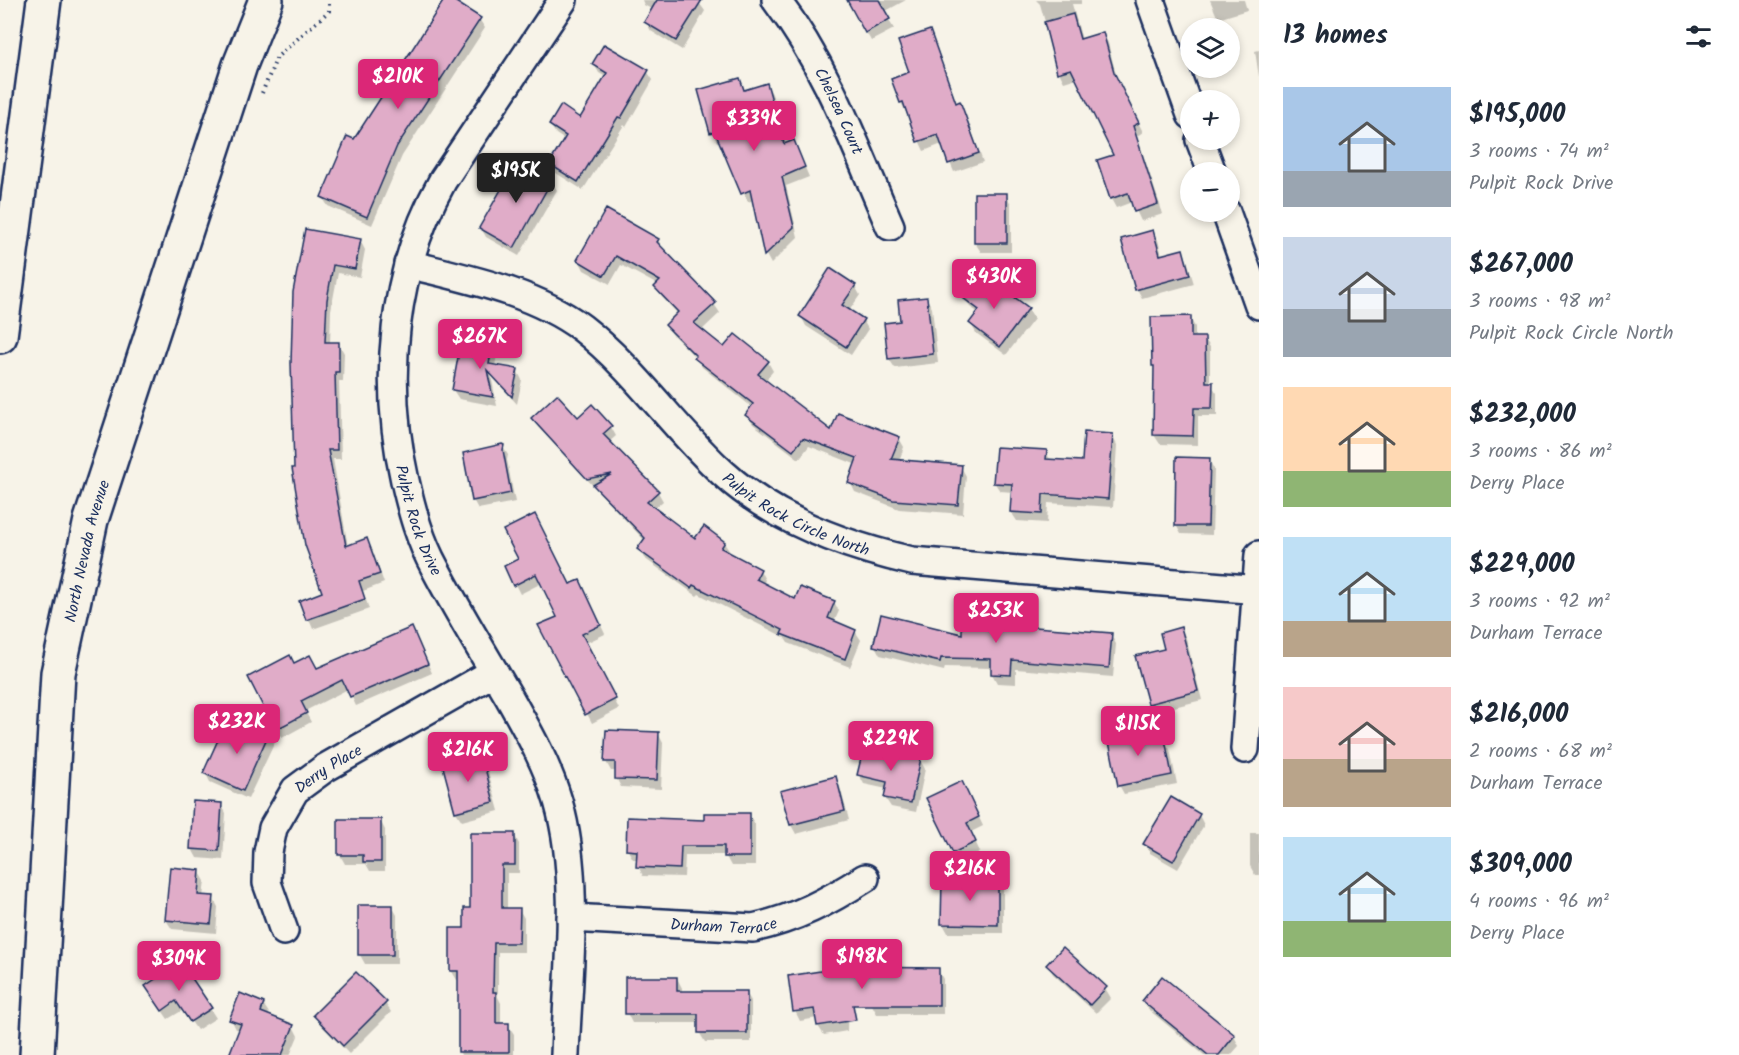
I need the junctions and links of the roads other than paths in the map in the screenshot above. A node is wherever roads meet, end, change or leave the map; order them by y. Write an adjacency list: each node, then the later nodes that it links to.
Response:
1 (44, 0): 11 (main road)
2 (266, 0): 19 (main road, North Nevada Avenue)
3 (563, 0): 9 (street, Pulpit Rock Drive)
4 (776, 0): 8 (street, Chelsea Court)
5 (1150, 0): 6 (street)
6 (1182, 90)
7 (1230, 222): 10 (street)
8 (890, 226)
9 (408, 264): 13 (street, Pulpit Rock Circle North); 14 (street, Pulpit Rock Drive)
10 (1259, 305)
11 (0, 336)
12 (1259, 555): 13 (street)
13 (1258, 589): 15 (street)
14 (494, 672): 17 (street, Pulpit Rock Drive); 18 (street, Derry Place)
15 (1245, 749)
16 (865, 878): 17 (street, Durham Terrace)
17 (571, 918): 20 (street, Pulpit Rock Drive)
18 (284, 931)
19 (37, 1055)
20 (565, 1055)

